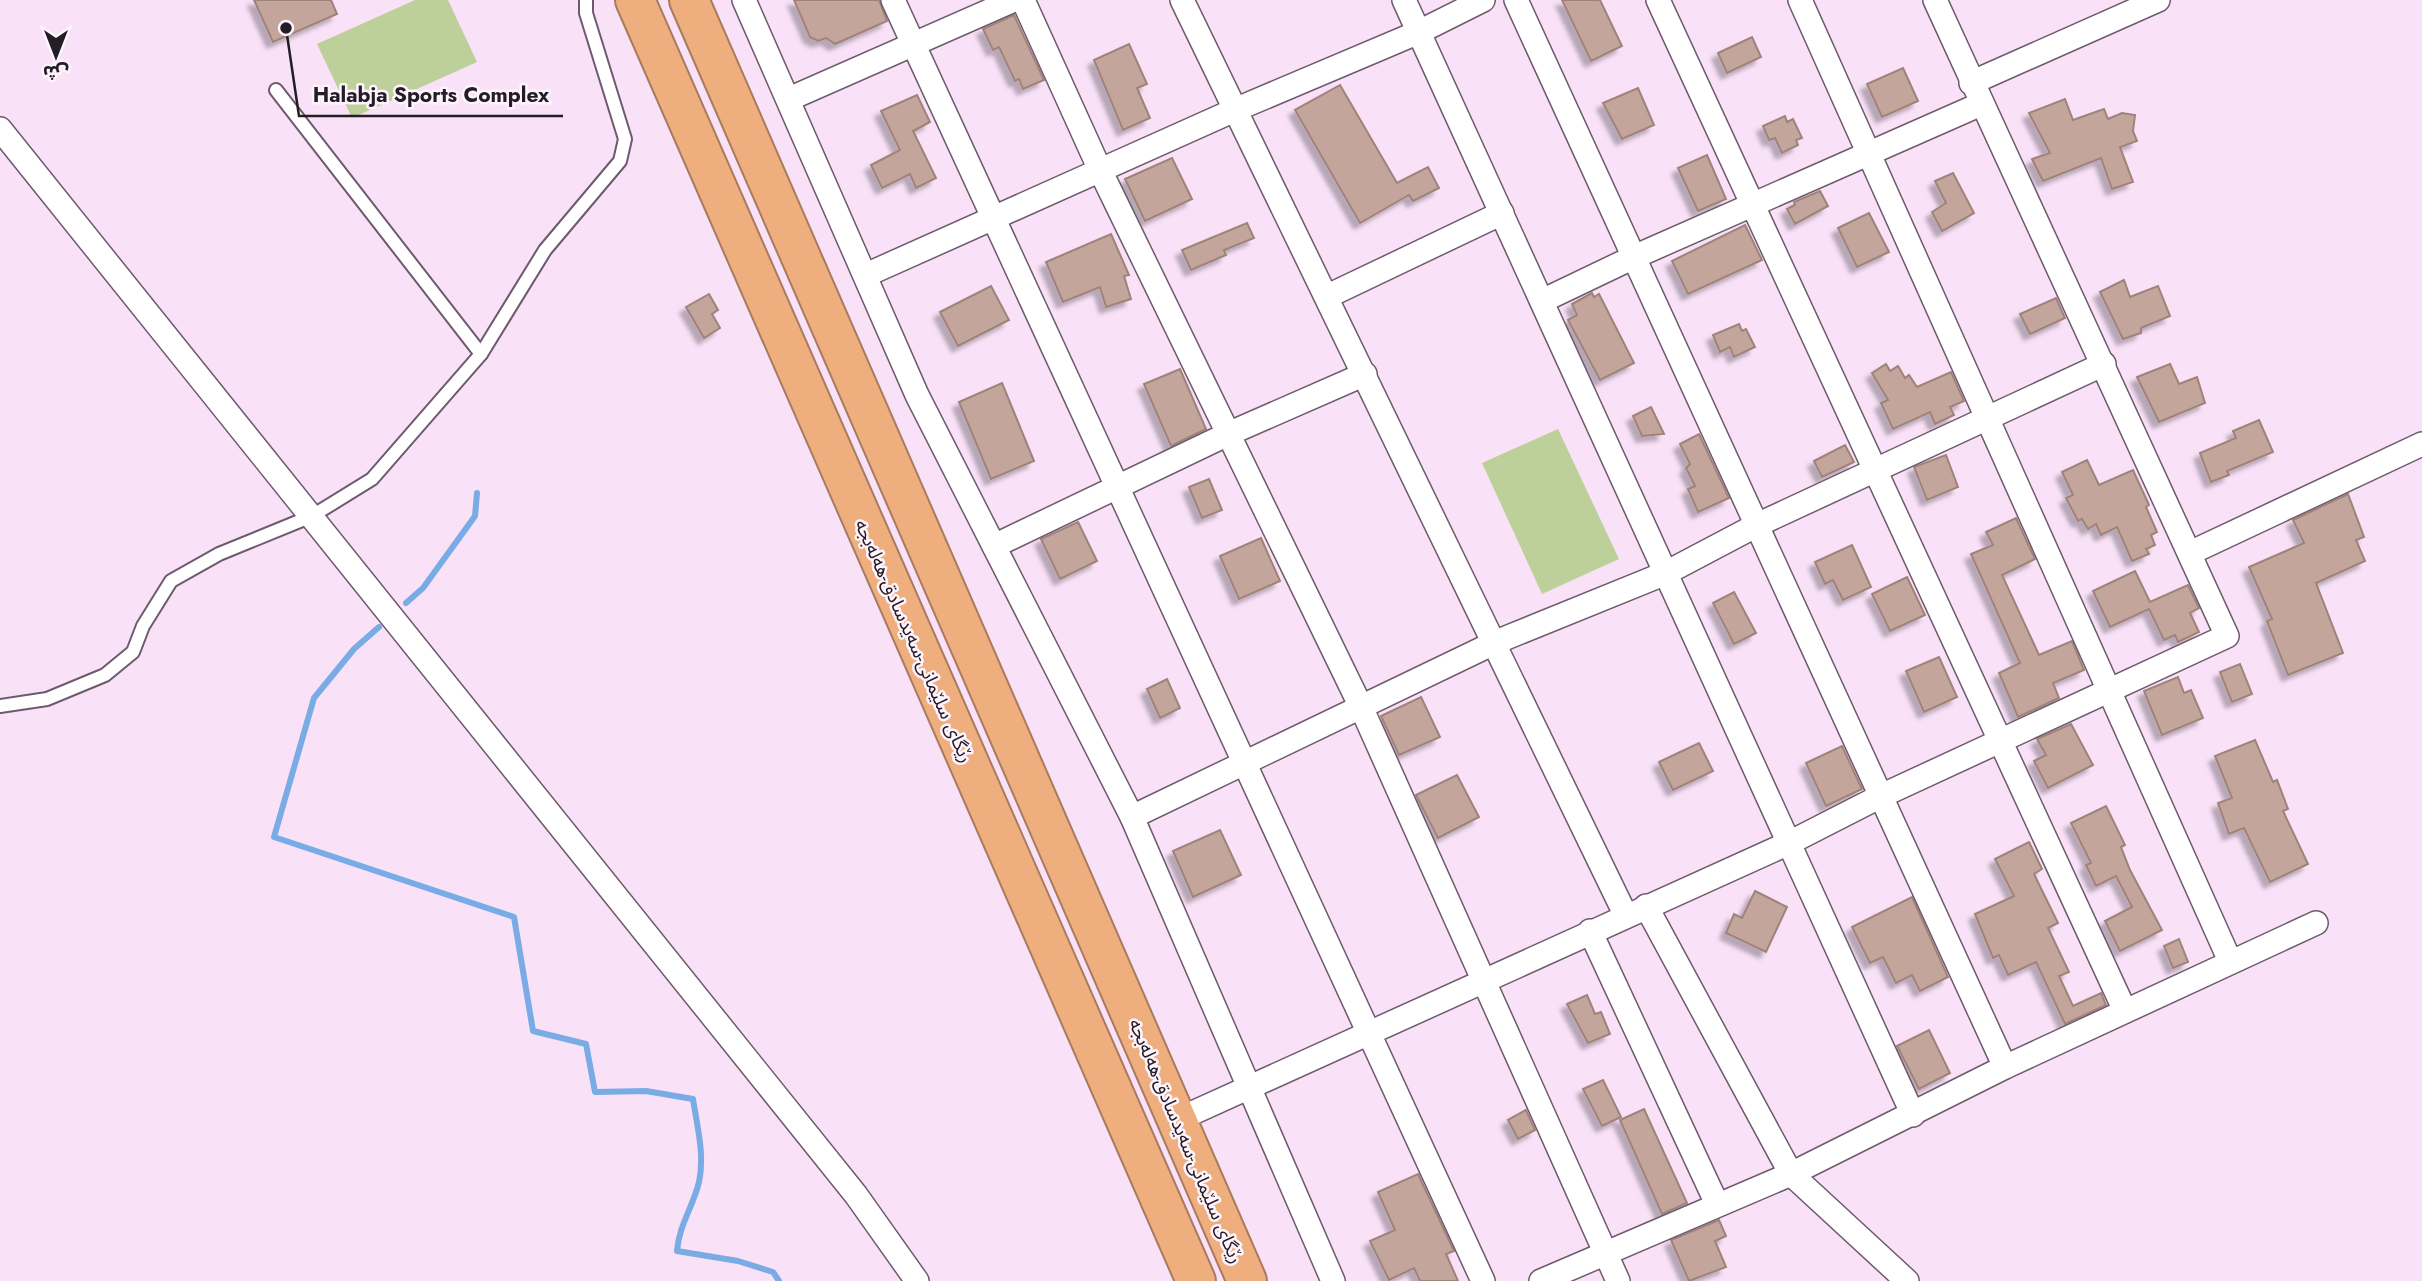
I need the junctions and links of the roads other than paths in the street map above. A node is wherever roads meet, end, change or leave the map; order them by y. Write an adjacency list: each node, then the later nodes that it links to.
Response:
1 (586, 0): 33 (lane)
2 (635, 0): 54 (highway, رێگای سلێمانی-سەیدسادق-هەلەبجە)
3 (689, 0): 52 (highway, رێگای سلێمانی-سەیدسادق-هەلەبجە)
4 (744, 0): 20 (street)
5 (893, 0): 17 (street)
6 (1014, 0): 17 (street)
7 (1023, 0): 25 (street)
8 (1182, 0): 22 (street)
9 (1404, 0): 16 (street)
10 (1483, 0): 16 (street)
11 (1516, 0): 29 (street)
12 (1658, 0): 26 (street)
13 (1800, 0): 24 (street)
14 (1935, 0): 18 (street)
15 (2158, 0): 18 (street)
16 (1419, 32): 22 (street); 27 (street)
17 (913, 44): 20 (street); 28 (street)
18 (1971, 83): 21 (street)
19 (276, 90): 33 (lane)
20 (789, 99): 30 (street)
21 (1981, 104): 24 (street); 34 (street)
22 (1237, 109): 25 (street); 31 (street)
23 (0, 129): 41 (street)
24 (1869, 155): 26 (street); 36 (street)
25 (1100, 170): 28 (street); 37 (street)
26 (1754, 205): 29 (street); 39 (street)
27 (1502, 213): 31 (street); 32 (street)
28 (994, 218): 30 (street); 40 (street)
29 (1634, 257): 32 (street); 42 (street)
30 (866, 275): 43 (street)
31 (1328, 296): 35 (street)
32 (1542, 301): 45 (street)
33 (481, 354): 41 (lane)
34 (2104, 364): 36 (street); 44 (street)
35 (1365, 374): 37 (street); 46 (street)
36 (1987, 419): 39 (street); 47 (street)
37 (1228, 434): 40 (street); 49 (street)
38 (2422, 444): 44 (street)
39 (1876, 470): 42 (street); 50 (street)
40 (1118, 487): 43 (street); 51 (street)
41 (312, 516): 48 (lane); 71 (street)
42 (1757, 526): 45 (street); 53 (street)
43 (994, 546): 55 (street)
44 (2190, 553): 47 (street)
45 (1666, 573): 46 (street); 56 (street)
46 (1496, 642): 49 (street); 57 (street)
47 (2109, 690): 50 (street); 60 (street)
48 (0, 706)
49 (1362, 709): 51 (street); 61 (street)
50 (2001, 741): 53 (street); 62 (street)
51 (1245, 764): 55 (street); 63 (street)
52 (1032, 787): 54 (highway); 67 (highway, رێگای سلێمانی-سەیدسادق-هەلەبجە)
53 (1881, 796): 56 (street); 64 (street)
54 (986, 804): 72 (highway, رێگای سلێمانی-سەیدسادق-هەلەبجە)
55 (1132, 817): 65 (street)
56 (1789, 843): 57 (street); 66 (street)
57 (1636, 911): 59 (street); 68 (street)
58 (2316, 923): 60 (street)
59 (1590, 931): 61 (street); 69 (street)
60 (2230, 961): 62 (street)
61 (1483, 981): 63 (street); 70 (street)
62 (2125, 1011): 64 (street)
63 (1369, 1033): 65 (street); 75 (street)
64 (2006, 1067): 66 (street)
65 (1249, 1086): 67 (street); 74 (street)
66 (1913, 1115): 68 (street)
67 (1177, 1120): 73 (highway, رێگای سلێمانی-سەیدسادق-هەلەبجە)
68 (1791, 1174): 69 (street); 78 (street)
69 (1717, 1204): 70 (street)
70 (1604, 1253): 76 (street); 77 (street)
71 (917, 1281)
72 (1196, 1281)
73 (1247, 1281)
74 (1334, 1281)
75 (1483, 1281)
76 (1541, 1281)
77 (1618, 1281)
78 (1907, 1281)

